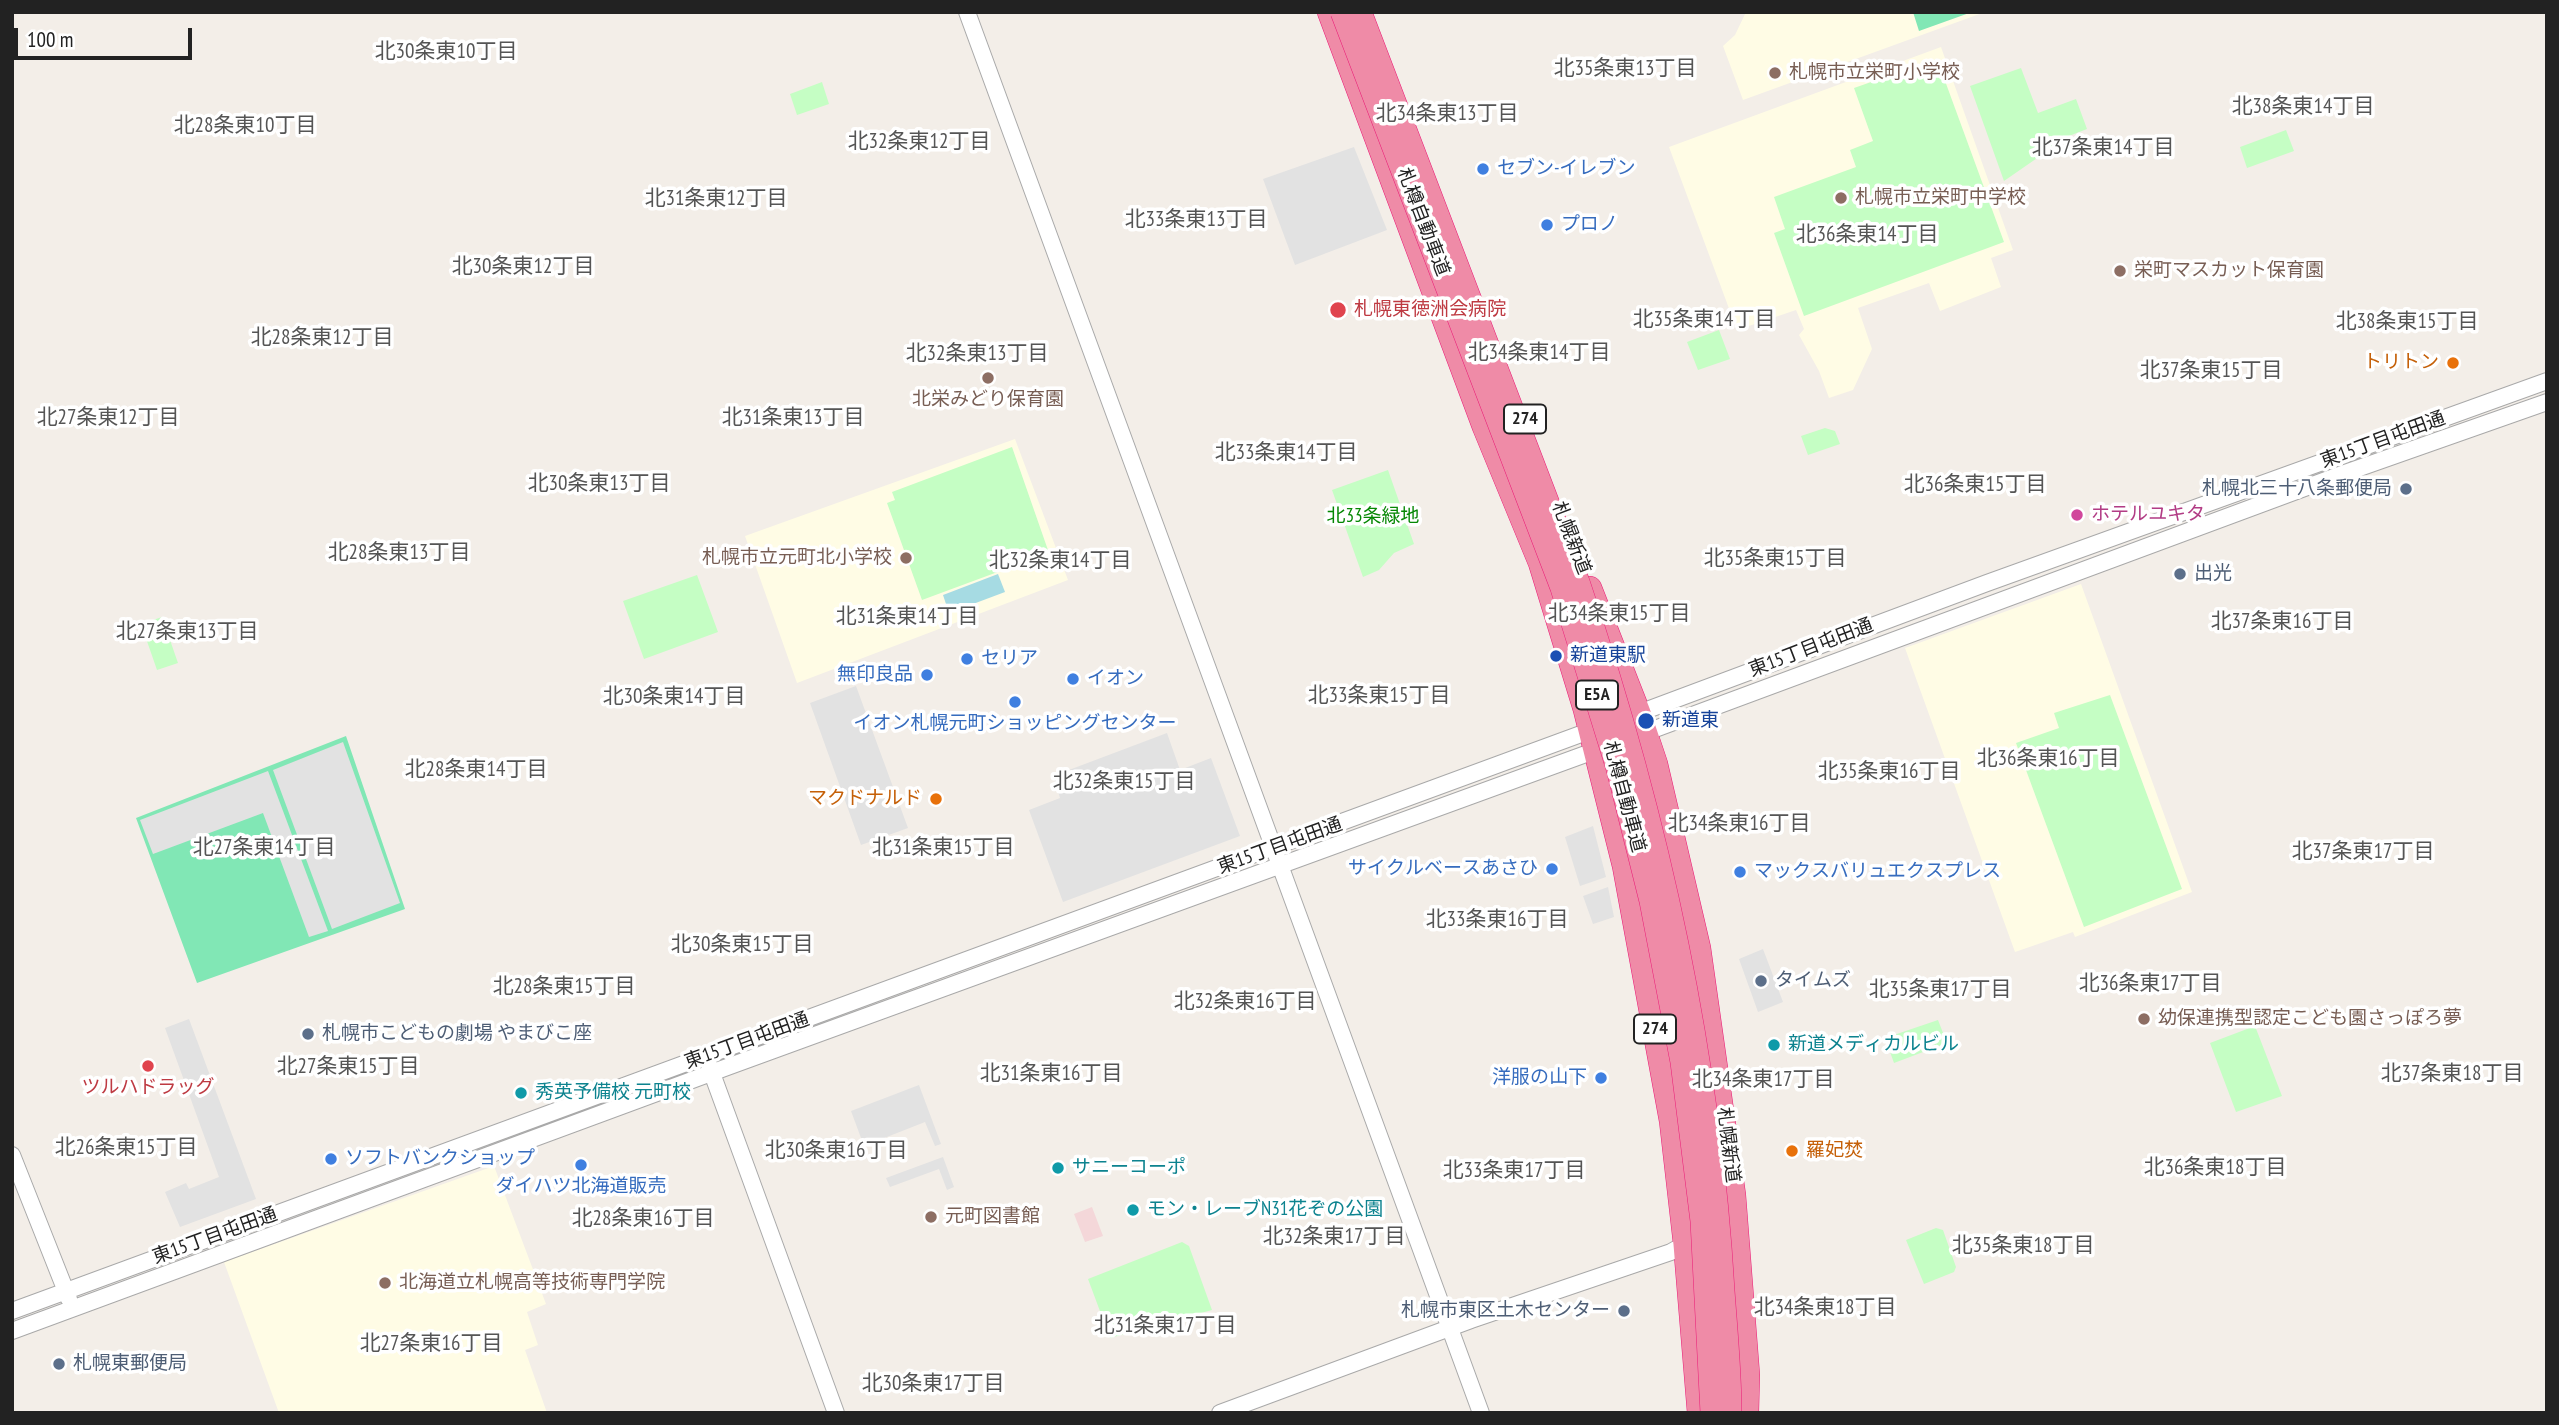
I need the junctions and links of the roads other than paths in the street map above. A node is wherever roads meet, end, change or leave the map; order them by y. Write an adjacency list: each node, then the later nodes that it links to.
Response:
1 (967, 12): 10 (street)
2 (1329, 12): 9 (highway, 札幌新道 / 274)
3 (1342, 12): 25 (highway, 札樽自動車道 / E5A, bridge)
4 (1360, 12): 26 (highway, 札樽自動車道 / E5A, bridge)
5 (1372, 12): 8 (highway, 札幌新道 / 274)
6 (2547, 381): 8 (street, 東15丁目屯田通)
7 (2547, 401): 8 (street, 東15丁目屯田通)
8 (1642, 722): 9 (street, 東15丁目屯田通); 27 (highway, 札幌新道 / 274)
9 (1592, 741): 10 (street, 東15丁目屯田通); 11 (street, 東15丁目屯田通); 15 (highway, 札幌新道 / 274)
10 (1274, 848): 11 (street); 12 (street, 東15丁目屯田通)
11 (1281, 866): 13 (street, 東15丁目屯田通); 19 (street)
12 (706, 1056): 13 (street); 16 (street, 東15丁目屯田通)
13 (712, 1073): 17 (street, 東15丁目屯田通); 21 (street)
14 (12, 1154): 16 (street)
15 (1685, 1244): 19 (street); 24 (highway, 札幌新道 / 274)
16 (65, 1291): 17 (street); 18 (street, 東15丁目屯田通)
17 (75, 1308): 20 (street, 東15丁目屯田通)
18 (12, 1311)
19 (1449, 1328): 22 (street); 23 (street)
20 (12, 1331)
21 (836, 1413)
22 (1220, 1413)
23 (1481, 1413)
24 (1699, 1413)
25 (1712, 1413)
26 (1730, 1413)
27 (1747, 1413)

